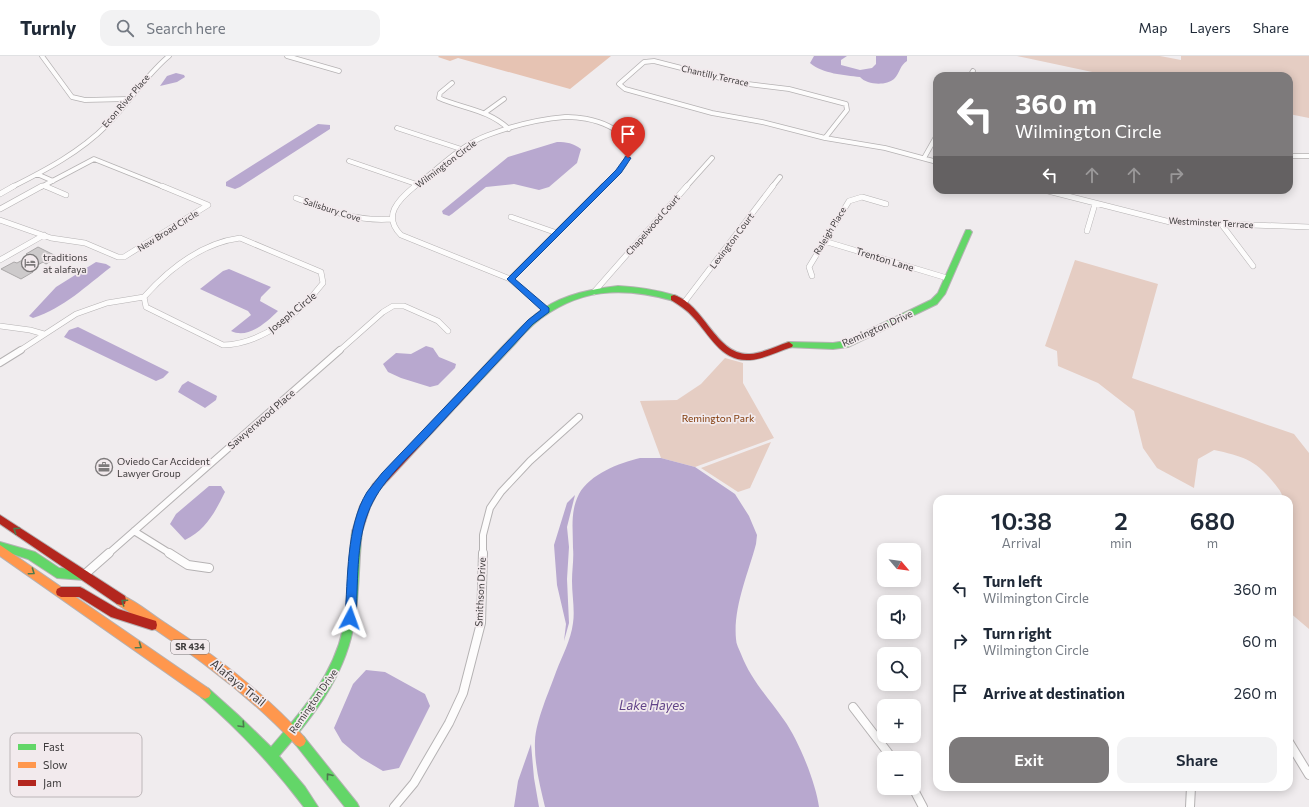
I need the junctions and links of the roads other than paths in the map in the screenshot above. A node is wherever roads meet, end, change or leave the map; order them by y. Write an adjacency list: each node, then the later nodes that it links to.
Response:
1 (42, 56): 6 (street)
2 (169, 56): 6 (street, Econ River Place)
3 (287, 56): 4 (street)
4 (338, 72)
5 (452, 84): 8 (street)
6 (128, 99): 20 (street, Econ River Place)
7 (504, 99): 8 (street)
8 (486, 112): 10 (street)
9 (396, 128): 13 (street)
10 (509, 129): 13 (street, Wilmington Circle); 39 (street, Wilmington Circle)
11 (825, 139): 11 (street, Chantilly Terrace); 17 (street, Chantilly Terrace)
12 (933, 142): 17 (street)
13 (464, 150): 23 (street, Wilmington Circle)
14 (1293, 156): 15 (street)
15 (1309, 156)
16 (712, 158): 47 (street, Chapelwood Court)
17 (924, 158): 19 (street)
18 (349, 161): 23 (street)
19 (933, 161)
20 (37, 174): 22 (street); 25 (street, Econ River Place)
21 (780, 177): 49 (street, Lexington Court)
22 (52, 181): 24 (street, New Broad Circle); 40 (street, New Broad Circle)
23 (418, 185): 34 (street, Wilmington Circle)
24 (44, 186): 27 (street); 31 (street, New Broad Circle)
25 (0, 194)
26 (1059, 194): 30 (street, Westminster Terrace)
27 (66, 195)
28 (296, 198): 34 (street, Salisbury Cove)
29 (886, 204): 41 (street, Raleigh Place)
30 (1095, 204): 35 (street, Westminster Terrace); 37 (street)
31 (0, 209)
32 (511, 217): 39 (street)
33 (0, 220): 40 (street, New Broad Circle)
34 (392, 220): 46 (street)
35 (1222, 225): 36 (street, Westminster Terrace); 43 (street)
36 (1309, 227)
37 (1087, 231)
38 (968, 232): 45 (street, Remington Drive)
39 (557, 233): 46 (street, Wilmington Circle)
40 (44, 235): 42 (street)
41 (824, 241): 44 (street, Raleigh Place); 45 (street, Trenton Lane)
42 (0, 260)
43 (1253, 266)
44 (812, 276)
45 (947, 278): 49 (street, Remington Drive)
46 (510, 279): 50 (street)
47 (594, 292): 49 (street, Remington Drive); 50 (street, Remington Drive)
48 (144, 297): 48 (street, Joseph Circle); 53 (street)
49 (683, 304)
50 (546, 310): 65 (street, Remington Drive)
51 (0, 326): 53 (street)
52 (448, 331): 57 (street, Sawyerwood Place)
53 (44, 334): 54 (street)
54 (0, 363)
55 (579, 417): 74 (street, Smithson Drive)
56 (0, 519): 61 (street, Alafaya Trail / SR 434, one-way to 56)
57 (134, 531): 60 (street); 61 (street, Sawyerwood Place)
58 (0, 546): 61 (street)
59 (0, 550): 62 (street, SR 434, one-way to 62)
60 (209, 568)
61 (84, 575): 63 (street, Alafaya Trail / SR 434, one-way to 61)
62 (61, 592): 63 (street); 68 (street, SR 434, one-way to 68)
63 (163, 629): 65 (street, Alafaya Trail / SR 434)
64 (853, 707): 67 (street)
65 (292, 732): 68 (street, Remington Drive); 73 (street, Alafaya Trail / SR 434, one-way to 65)
66 (1293, 749): 69 (street)
67 (887, 751)
68 (271, 756): 72 (street, SR 434)
69 (1309, 775)
70 (1191, 791): 76 (street)
71 (917, 795): 75 (street)
72 (312, 807)
73 (353, 807)
74 (394, 807)
75 (923, 807)
76 (1190, 807)

